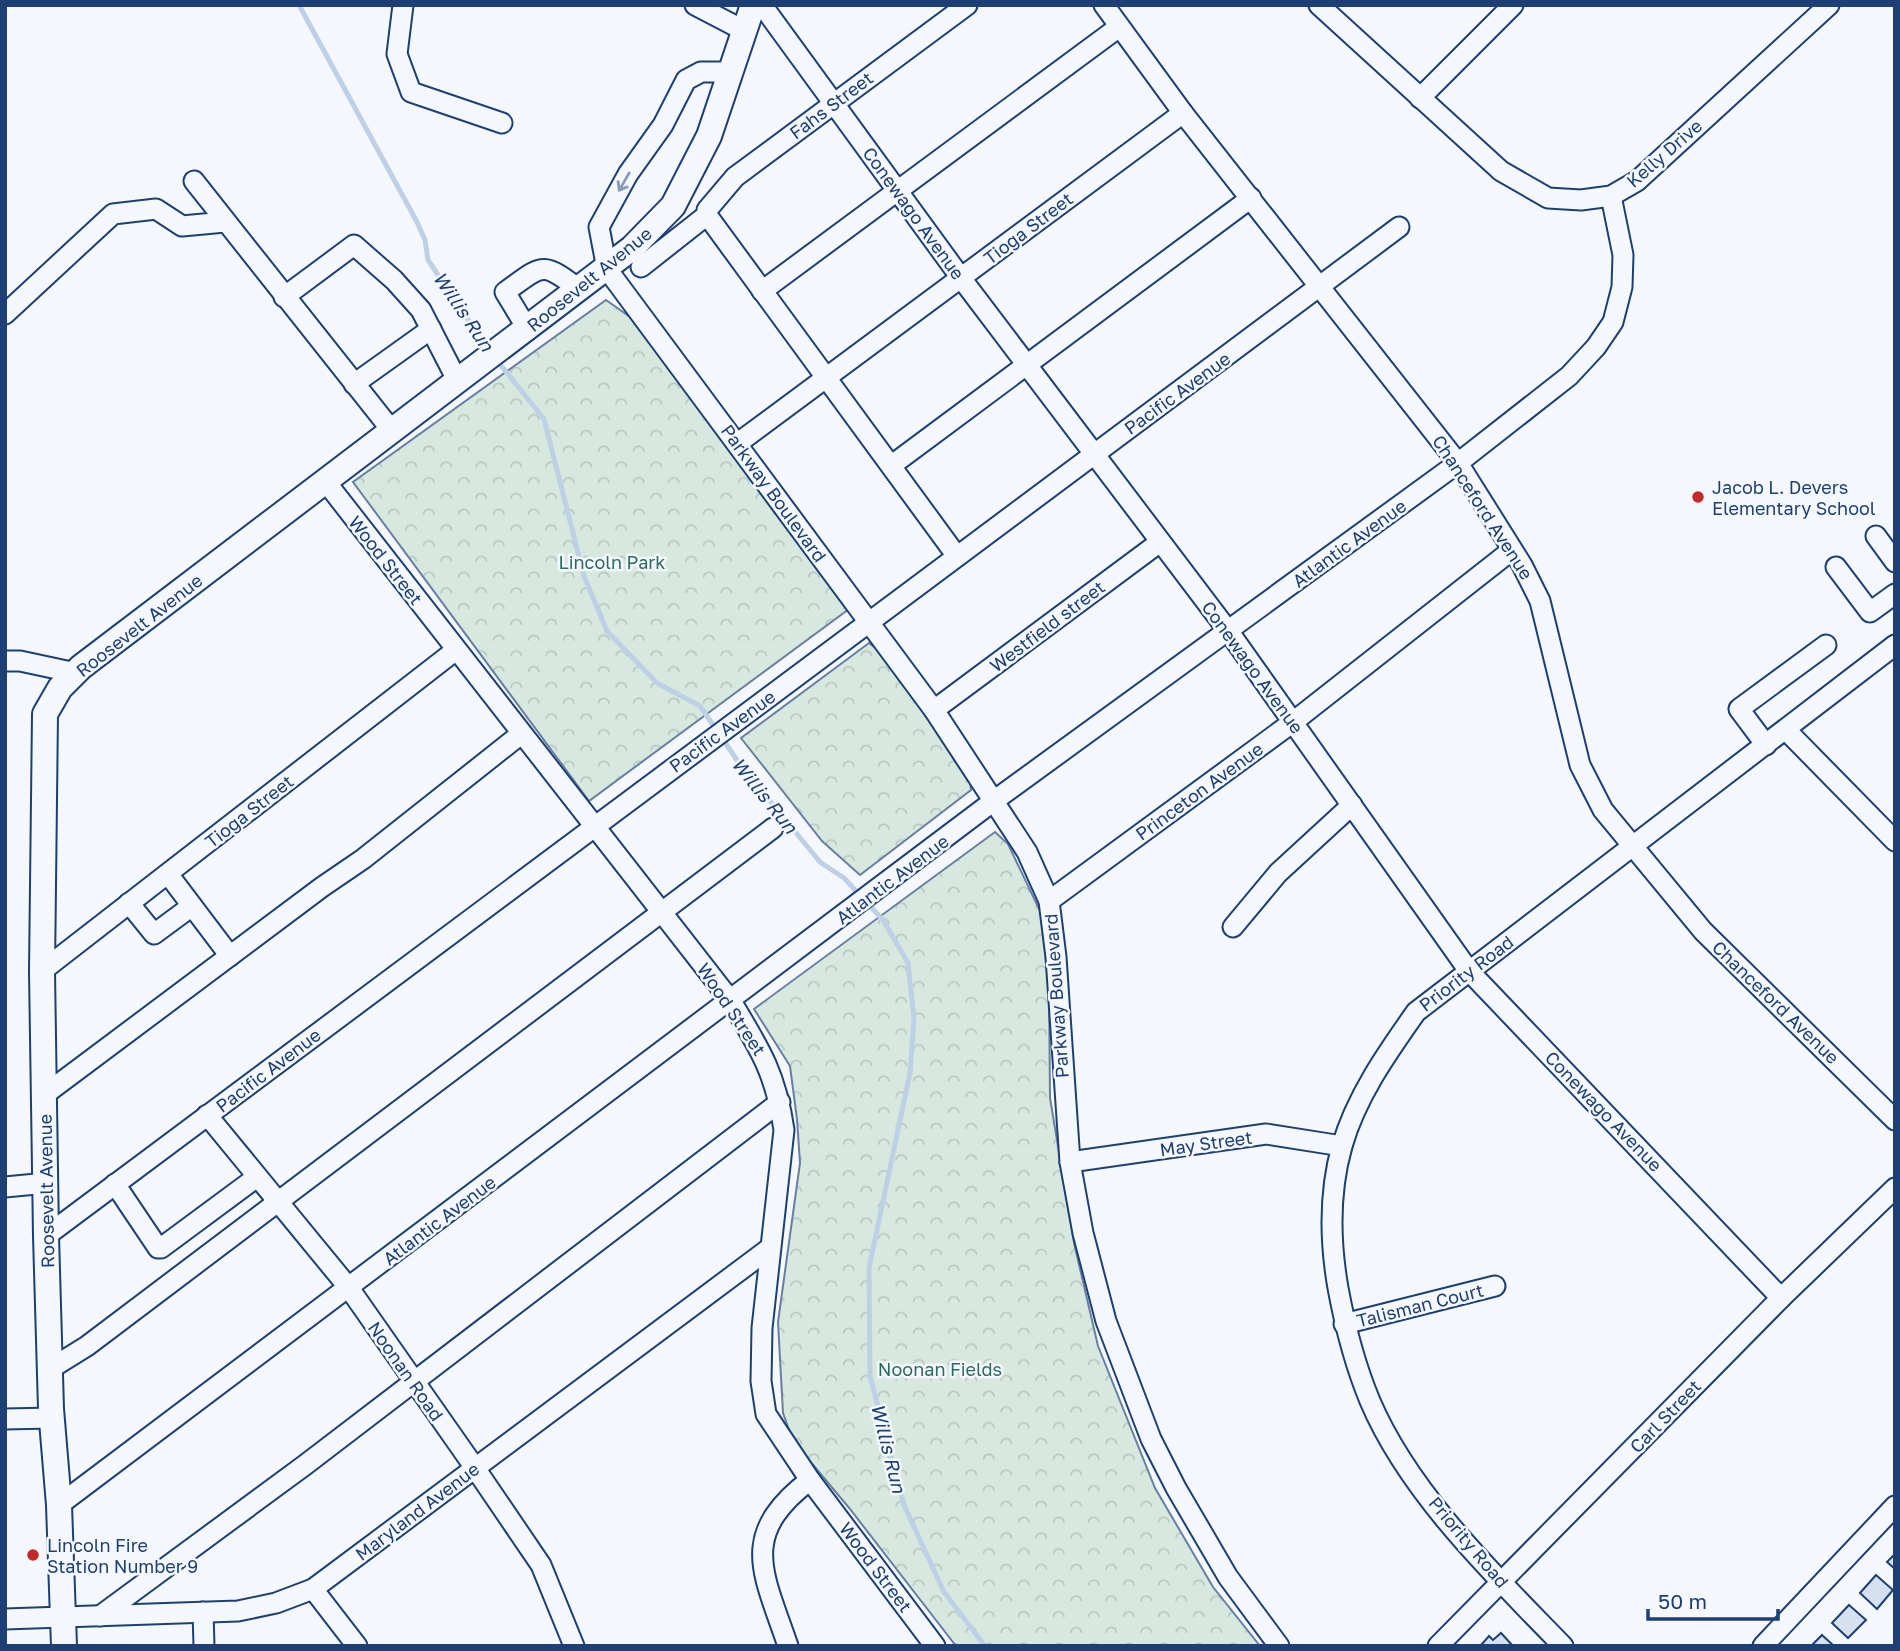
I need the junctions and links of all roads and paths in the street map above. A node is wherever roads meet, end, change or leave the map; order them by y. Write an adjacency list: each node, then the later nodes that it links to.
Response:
1 (402, 5): 15 (street)
2 (695, 5): 10 (street)
3 (967, 5): 13 (street, Fahs Street)
4 (1104, 5): 9 (street, Chanceford Avenue)
5 (1319, 5): 12 (street, Kelly Drive)
6 (1513, 5): 12 (street)
7 (1829, 5): 18 (street, Kelly Drive)
8 (768, 8): 10 (main road, Roosevelt Avenue); 13 (street, Conewago Avenue)
9 (1119, 27): 14 (street, Chanceford Avenue); 17 (street)
10 (745, 31): 11 (main road, Roosevelt Avenue)
11 (731, 72): 24 (main road, Roosevelt Avenue); 24 (street, one-way to 24)
12 (1420, 98): 18 (street, Kelly Drive)
13 (834, 103): 17 (street, Conewago Avenue); 20 (street, Fahs Street)
14 (1183, 113): 19 (street, Chanceford Avenue); 25 (street, Tioga Street)
15 (502, 123)
16 (194, 181): 21 (street)
17 (898, 189): 25 (street, Conewago Avenue); 28 (street)
18 (1611, 196): 40 (street, Atlantic Avenue)
19 (1251, 198): 26 (street, Chanceford Avenue); 33 (street)
20 (707, 215): 23 (street, Fahs Street); 28 (street)
21 (225, 222): 29 (street); 30 (street)
22 (1399, 227): 26 (street, Pacific Avenue)
23 (641, 267)
24 (607, 269): 27 (main road, Roosevelt Avenue); 38 (street, Parkway Boulevard)
25 (961, 278): 33 (street, Conewago Avenue); 34 (street, Tioga Street)
26 (1321, 287): 39 (street, Pacific Avenue); 40 (street, Chanceford Avenue)
27 (580, 289): 32 (main road, Roosevelt Avenue); 32 (street)
28 (762, 291): 34 (street)
29 (284, 298): 31 (street); 36 (street)
30 (5, 314)
31 (430, 329): 35 (street); 36 (street)
32 (528, 330): 35 (main road, Roosevelt Avenue)
33 (1026, 363): 39 (street, Conewago Avenue); 41 (street)
34 (828, 376): 38 (street, Tioga Street); 41 (street)
35 (464, 377): 37 (main road, Roosevelt Avenue)
36 (354, 384): 37 (street)
37 (393, 432): 42 (main road, Roosevelt Avenue)
38 (738, 443): 50 (street, Parkway Boulevard)
39 (1093, 455): 44 (street, Conewago Avenue); 46 (street, Pacific Avenue)
40 (1458, 463): 45 (street, Chanceford Avenue); 51 (street, Atlantic Avenue)
41 (892, 465): 46 (street)
42 (326, 482): 54 (street, Wood Street); 56 (main road, Roosevelt Avenue)
43 (1876, 536): 47 (street)
44 (1160, 542): 51 (street, Conewago Avenue); 57 (street, Westfield street)
45 (1512, 550): 58 (street, Princeton Avenue); 67 (street, Chanceford Avenue)
46 (956, 555): 50 (street, Pacific Avenue)
47 (1895, 562)
48 (1836, 567): 49 (street)
49 (1895, 594)
50 (870, 622): 57 (street, Parkway Boulevard); 64 (street, Pacific Avenue)
51 (1229, 632): 58 (street, Conewago Avenue); 62 (street, Atlantic Avenue)
52 (1826, 645): 61 (street)
53 (1895, 645): 59 (street, Priority Road)
54 (456, 650): 60 (street, Wood Street); 68 (street, Tioga Street)
55 (5, 661): 56 (street)
56 (76, 673): 75 (main road, Roosevelt Avenue)
57 (934, 710): 62 (street, Parkway Boulevard)
58 (1293, 722): 63 (street, Conewago Avenue); 69 (street, Princeton Avenue)
59 (1786, 730): 61 (street, Priority Road); 66 (street)
60 (521, 734): 64 (street, Wood Street); 74 (street)
61 (1766, 745): 67 (street, Priority Road)
62 (995, 800): 69 (street, Parkway Boulevard); 77 (street, Atlantic Avenue)
63 (1352, 805): 73 (street); 76 (street, Conewago Avenue)
64 (593, 826): 72 (street, Wood Street); 80 (street, Pacific Avenue)
65 (773, 828): 72 (street)
66 (1895, 841)
67 (1632, 847): 76 (street, Priority Road); 81 (street, Chanceford Avenue)
68 (168, 874): 70 (street, Tioga Street); 71 (street)
69 (1049, 901): 83 (street, Parkway Boulevard)
70 (129, 903): 71 (street); 75 (street, Tioga Street)
71 (192, 906): 74 (street)
72 (661, 913): 77 (street, Wood Street); 89 (street)
73 (1233, 927)
74 (230, 956): 78 (street)
75 (42, 971): 78 (main road, Roosevelt Avenue)
76 (1469, 971): 82 (street, Priority Road); 94 (street, Conewago Avenue)
77 (731, 1001): 79 (street, Wood Street); 93 (street, Atlantic Avenue)
78 (44, 1095): 85 (main road, Roosevelt Avenue)
79 (780, 1102): 91 (street, Wood Street); 97 (street)
80 (207, 1115): 84 (street, Noonan Road); 86 (street, Pacific Avenue)
81 (1895, 1120)
82 (1342, 1146): 83 (street, May Street); 95 (street, Priority Road)
83 (1070, 1162): 116 (street, Parkway Boulevard)
84 (257, 1177): 86 (street); 89 (street, Noonan Road)
85 (47, 1183): 87 (street); 90 (main road, Roosevelt Avenue)
86 (115, 1185): 90 (street, Pacific Avenue)
87 (5, 1187)
88 (1895, 1188): 94 (street, Carl Street)
89 (276, 1200): 93 (street, Noonan Road); 96 (street)
90 (46, 1236): 96 (main road, Roosevelt Avenue)
91 (771, 1248): 100 (street, Maryland Avenue); 101 (street, Wood Street)
92 (1495, 1286): 95 (street, Talisman Court)
93 (349, 1288): 97 (street, Noonan Road); 102 (street, Atlantic Avenue)
94 (1781, 1298): 104 (street, Carl Street)
95 (1344, 1324): 104 (street, Priority Road)
96 (50, 1369): 98 (main road, Roosevelt Avenue)
97 (412, 1380): 100 (street, Noonan Road); 108 (street)
98 (52, 1418): 99 (street); 102 (main road, Roosevelt Avenue)
99 (5, 1419)
100 (475, 1468): 105 (street, Maryland Avenue); 113 (street, Noonan Road)
101 (810, 1480): 114 (street); 115 (street, Wood Street)
102 (59, 1505): 107 (main road, Roosevelt Avenue)
103 (1895, 1506): 119 (street)
104 (1502, 1583): 117 (street, Carl Street); 118 (street, Priority Road)
105 (313, 1589): 106 (street, Maryland Avenue); 112 (street)
106 (203, 1612): 108 (street, Maryland Avenue); 111 (street)
107 (64, 1616): 108 (street, Maryland Avenue); 109 (street, Maryland Avenue); 110 (main road, Roosevelt Avenue)
108 (100, 1616)
109 (5, 1619)
110 (64, 1646)
111 (204, 1646)
112 (357, 1646)
113 (574, 1646)
114 (788, 1646)
115 (935, 1646)
116 (1279, 1646)
117 (1438, 1646)
118 (1563, 1646)
119 (1763, 1646)

